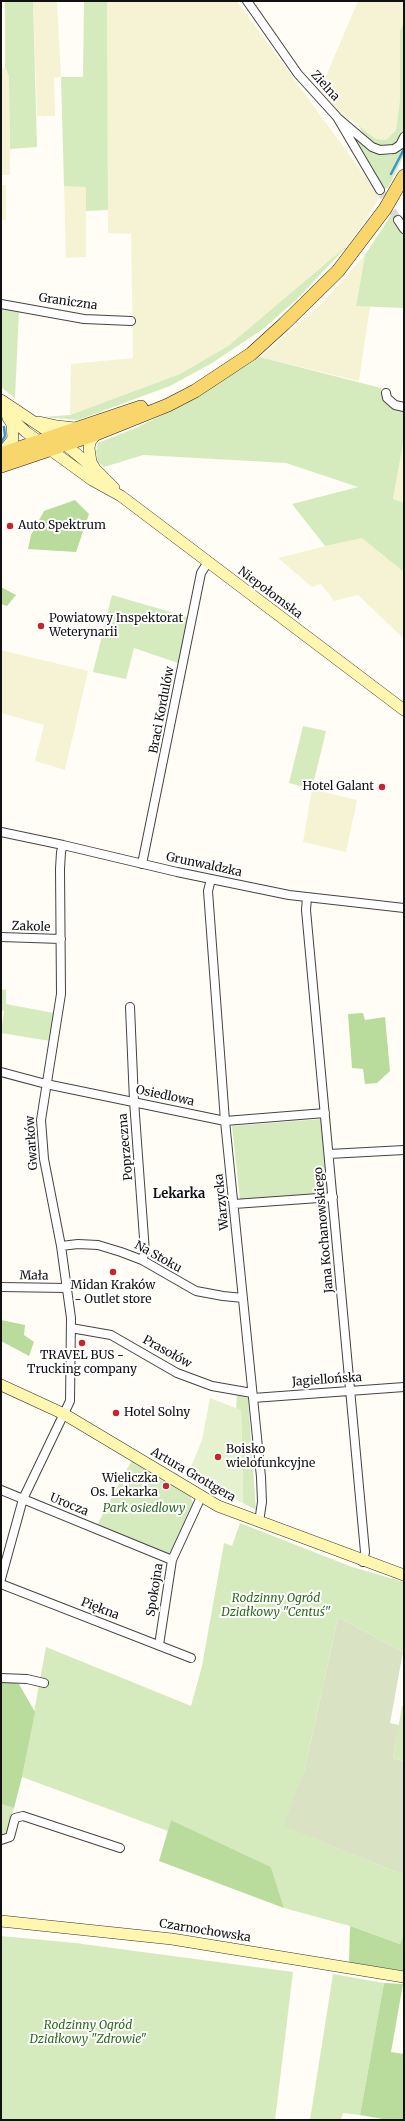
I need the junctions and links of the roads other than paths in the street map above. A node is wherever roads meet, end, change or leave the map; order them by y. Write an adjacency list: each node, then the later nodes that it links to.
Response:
1 (247, 1): 2 (street, Zielna)
2 (336, 117): 3 (street); 5 (street, Zielna)
3 (404, 137)
4 (404, 176): 10 (main road)
5 (380, 190)
6 (398, 220): 7 (street)
7 (404, 229)
8 (1, 304): 9 (street, Graniczna)
9 (131, 321)
10 (284, 324): 16 (main road); 17 (main road)
11 (386, 393): 13 (street)
12 (1, 400): 15 (street, Niepołomska)
13 (404, 407)
14 (3, 412): 19 (street, Niepołomska); 22 (street)
15 (34, 421): 16 (street); 18 (street, Niepołomska)
16 (82, 428): 18 (main road)
17 (96, 434): 20 (main road); 24 (street)
18 (55, 436): 19 (main road); 20 (street, Niepołomska)
19 (39, 442): 21 (street, Niepołomska); 22 (main road)
20 (66, 445): 21 (main road); 24 (street, Niepołomska)
21 (50, 450): 23 (main road); 25 (street, Niepołomska)
22 (1, 454)
23 (1, 466)
24 (97, 471): 25 (street, Niepołomska)
25 (121, 496): 26 (street, Niepołomska)
26 (208, 562): 27 (street, Niepołomska); 30 (street, Braci Kordulów)
27 (404, 710)
28 (1, 832): 29 (street, Grunwaldzka)
29 (64, 845): 30 (street, Grunwaldzka); 35 (street, Gwarków)
30 (142, 864): 31 (street, Grunwaldzka)
31 (211, 879): 32 (street, Grunwaldzka); 41 (street, Warzycka)
32 (307, 897): 33 (street, Grunwaldzka); 40 (street, Jana Kochanowskiego)
33 (404, 908)
34 (1, 937): 35 (street, Zakole)
35 (61, 939): 38 (street, Gwarków)
36 (130, 1006): 39 (street, Poprzeczna)
37 (1, 1072): 38 (street, Osiedlowa)
38 (46, 1084): 39 (street, Osiedlowa); 46 (street, Gwarków)
39 (134, 1101): 41 (street, Osiedlowa); 47 (street, Poprzeczna)
40 (325, 1112): 41 (street, Osiedlowa); 43 (street, Jana Kochanowskiego)
41 (226, 1121): 45 (street, Warzycka)
42 (404, 1150): 43 (street)
43 (329, 1154): 44 (street, Jana Kochanowskiego)
44 (332, 1197): 45 (street); 54 (street, Jana Kochanowskiego)
45 (234, 1204): 50 (street, Warzycka)
46 (61, 1246): 47 (street, Na Stoku); 49 (street, Gwarków)
47 (142, 1260): 50 (street, Na Stoku)
48 (1, 1287): 49 (street, Mała)
49 (67, 1288): 51 (street, Gwarków)
50 (243, 1298): 55 (street, Warzycka)
51 (71, 1328): 55 (street, Prasołów); 56 (street, Gwarków)
52 (1, 1385): 56 (street, Artura Grottgera)
53 (404, 1387): 54 (street, Jagiellońska)
54 (349, 1390): 55 (street, Jagiellońska); 62 (street, Jana Kochanowskiego)
55 (252, 1396): 60 (street, Warzycka)
56 (64, 1414): 58 (street, Artura Grottgera); 59 (street, Gwarków)
57 (1, 1490): 59 (street, Urocza)
58 (201, 1497): 60 (street, Artura Grottgera); 61 (street, Spokojna)
59 (24, 1499): 61 (street, Urocza); 64 (street, Gwarków)
60 (259, 1522): 62 (street, Artura Grottgera)
61 (172, 1560): 66 (street, Spokojna)
62 (363, 1562): 63 (street, Artura Grottgera)
63 (404, 1575)
64 (1, 1579)
65 (1, 1584): 66 (street, Piękna)
66 (159, 1644): 67 (street, Piękna)
67 (191, 1658)
68 (1, 1678): 69 (street)
69 (44, 1684)
70 (1, 1840): 71 (street)
71 (120, 1848)
72 (1, 1921): 73 (street, Czarnochowska)
73 (404, 1977)

